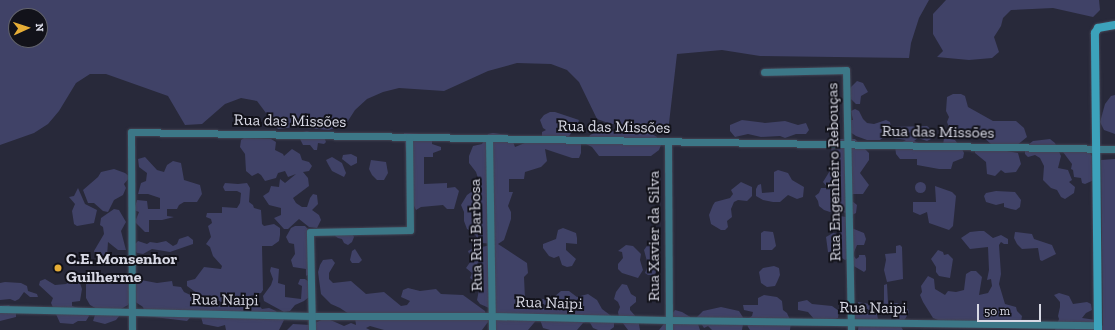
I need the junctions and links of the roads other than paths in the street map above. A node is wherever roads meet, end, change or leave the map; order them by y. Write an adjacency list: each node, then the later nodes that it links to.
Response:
1 (1115, 25): 7 (street)
2 (764, 72): 6 (street, Rua Engenheiro Rebouças)
3 (409, 137): 4 (street, Rua das Missões); 10 (street, Rua das Missões); 11 (street)
4 (489, 139): 5 (street, Rua das Missões); 12 (street, Rua Rui Barbosa)
5 (668, 142): 6 (street, Rua das Missões); 13 (street, Rua Xavier da Silva)
6 (846, 144): 7 (street, Rua das Missões); 14 (street, Rua Engenheiro Rebouças)
7 (1096, 149): 8 (street, Rua das Missões); 15 (street)
8 (1115, 149)
9 (0, 309): 10 (street, Rua Naipi)
10 (132, 313): 11 (street, Rua Naipi); 16 (street)
11 (312, 316): 12 (street, Rua Naipi); 17 (street)
12 (491, 316): 13 (street, Rua Naipi); 18 (street, Rua Rui Barbosa)
13 (668, 320): 14 (street, Rua Naipi); 19 (street, Rua Xavier da Silva)
14 (851, 321): 15 (street, Rua Naipi); 20 (street, Rua Engenheiro Rebouças)
15 (1098, 328)
16 (132, 330)
17 (312, 330)
18 (492, 330)
19 (669, 330)
20 (851, 330)

